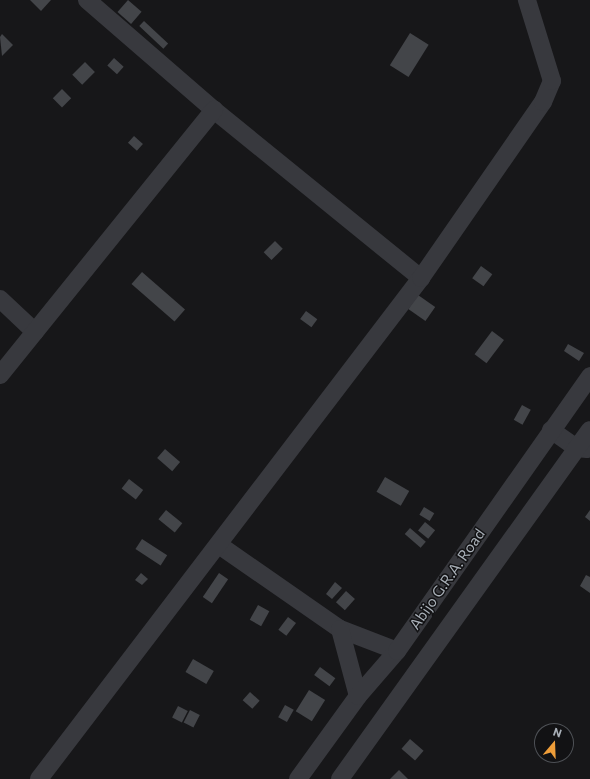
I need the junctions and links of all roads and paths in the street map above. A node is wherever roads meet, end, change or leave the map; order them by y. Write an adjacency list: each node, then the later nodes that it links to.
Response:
1 (87, 0): 3 (street)
2 (527, 0): 4 (street)
3 (214, 110): 4 (street); 6 (street)
4 (421, 278): 12 (street)
5 (0, 299): 6 (street)
6 (35, 332): 7 (street)
7 (0, 375)
8 (589, 380): 9 (street, Abijo G.R.A. Road)
9 (550, 430): 11 (street); 14 (street, Abijo G.R.A. Road)
10 (590, 430): 11 (street, Abijo G.R.A. Road)
11 (583, 449): 18 (street, Abijo G.R.A. Road)
12 (219, 545): 13 (street); 16 (street)
13 (340, 629): 14 (street); 15 (street)
14 (397, 651): 15 (street, Abijo G.R.A. Road)
15 (358, 696): 17 (street, Abijo G.R.A. Road)
16 (39, 779)
17 (298, 779)
18 (340, 779)

